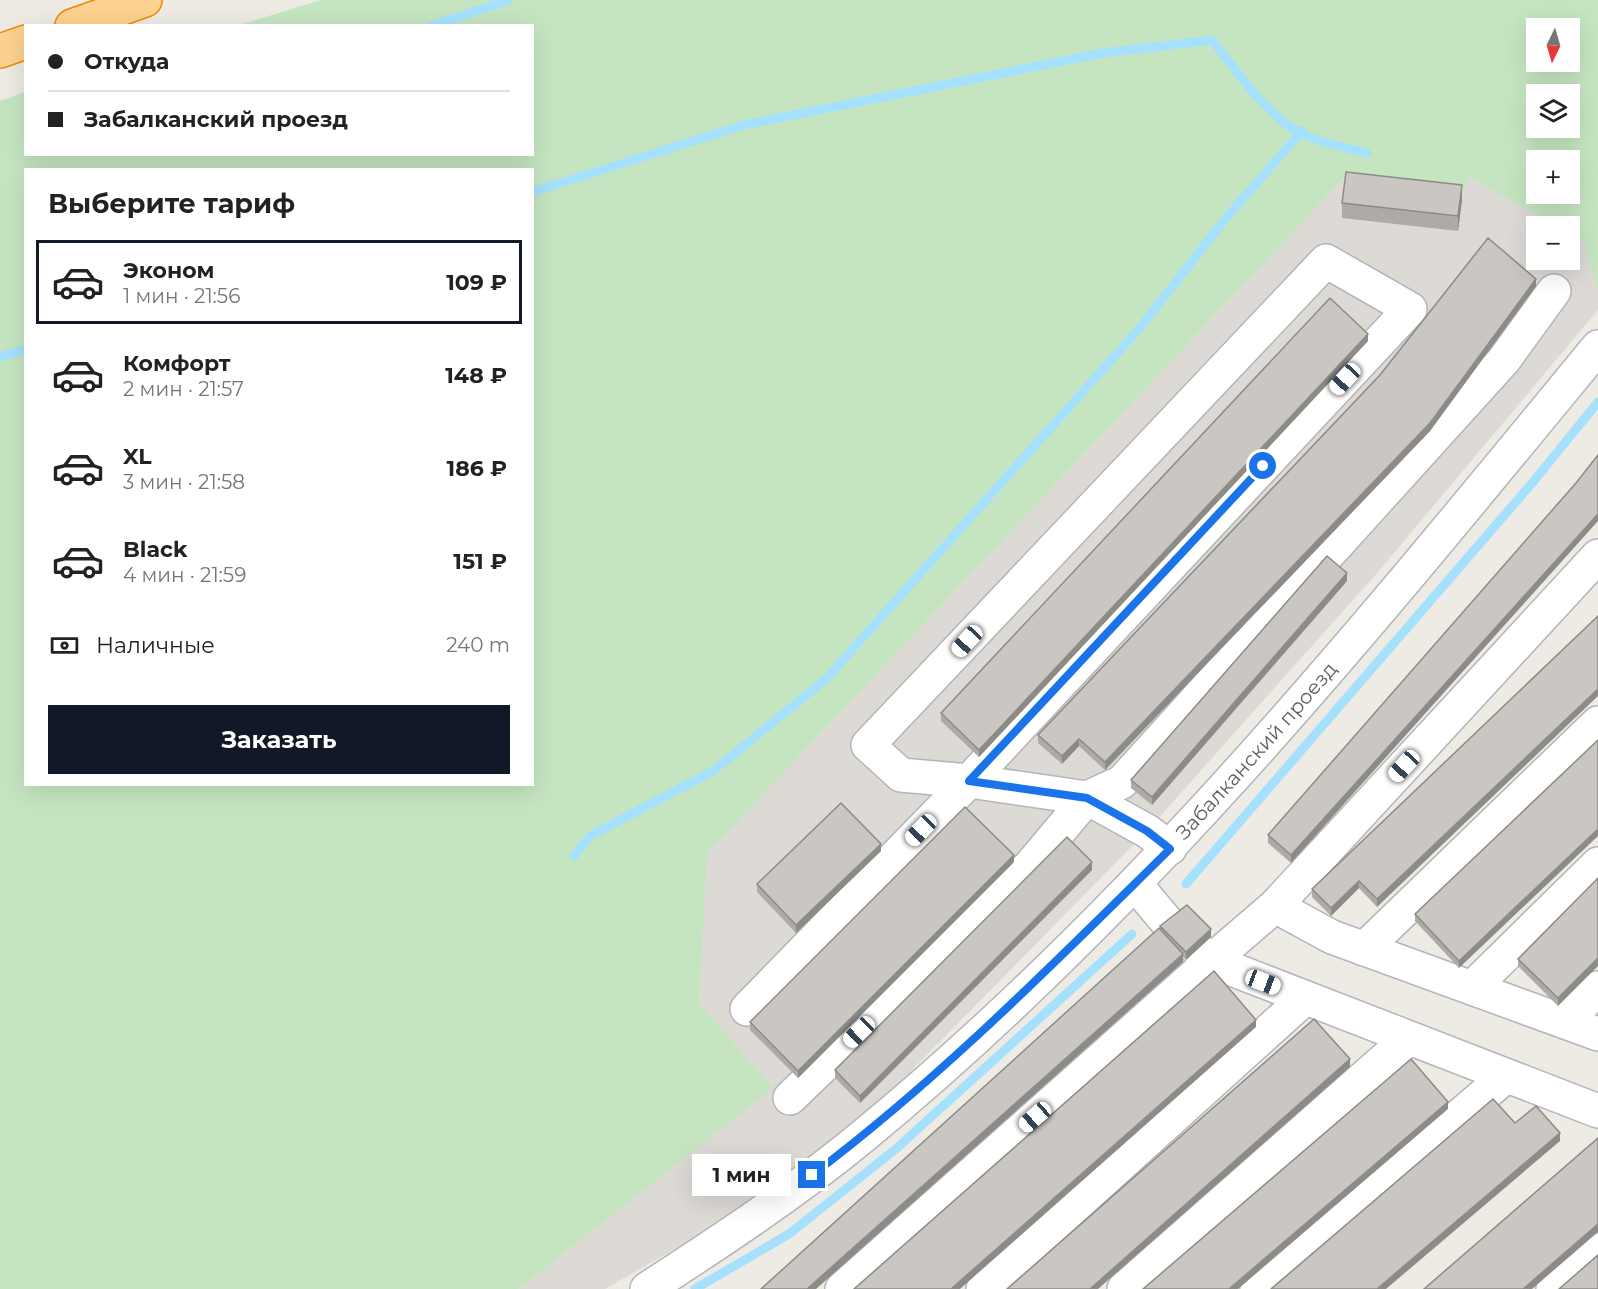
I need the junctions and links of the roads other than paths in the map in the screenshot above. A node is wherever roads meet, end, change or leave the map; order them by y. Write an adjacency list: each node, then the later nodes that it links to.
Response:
1 (145, 0): 2 (highway)
2 (78, 24)
3 (24, 43): 4 (highway)
4 (0, 51)
5 (1554, 291): 10 (street)
6 (1598, 347): 11 (street, Забалканский проезд)
7 (1598, 556): 14 (street)
8 (1598, 723): 15 (street)
9 (969, 781): 9 (street); 10 (street); 20 (street)
10 (1087, 798): 11 (street); 25 (street)
11 (1170, 849): 13 (street, Забалканский проезд)
12 (1598, 864): 17 (street)
13 (1135, 884): 16 (street); 28 (street, Забалканский проезд)
14 (1275, 906): 15 (street); 16 (street)
15 (1364, 949): 17 (street)
16 (1211, 961): 19 (street); 29 (street)
17 (1472, 988): 21 (street)
18 (1598, 988): 21 (street)
19 (1305, 998): 23 (street); 30 (street)
20 (747, 1009)
21 (1565, 1022): 22 (street)
22 (1598, 1034)
23 (1409, 1038): 24 (street); 31 (street)
24 (1506, 1076): 26 (street); 32 (street)
25 (790, 1098)
26 (1598, 1111)
27 (1598, 1250): 33 (street)
28 (647, 1289)
29 (842, 1289)
30 (983, 1289)
31 (1124, 1289)
32 (1257, 1289)
33 (1553, 1289)

